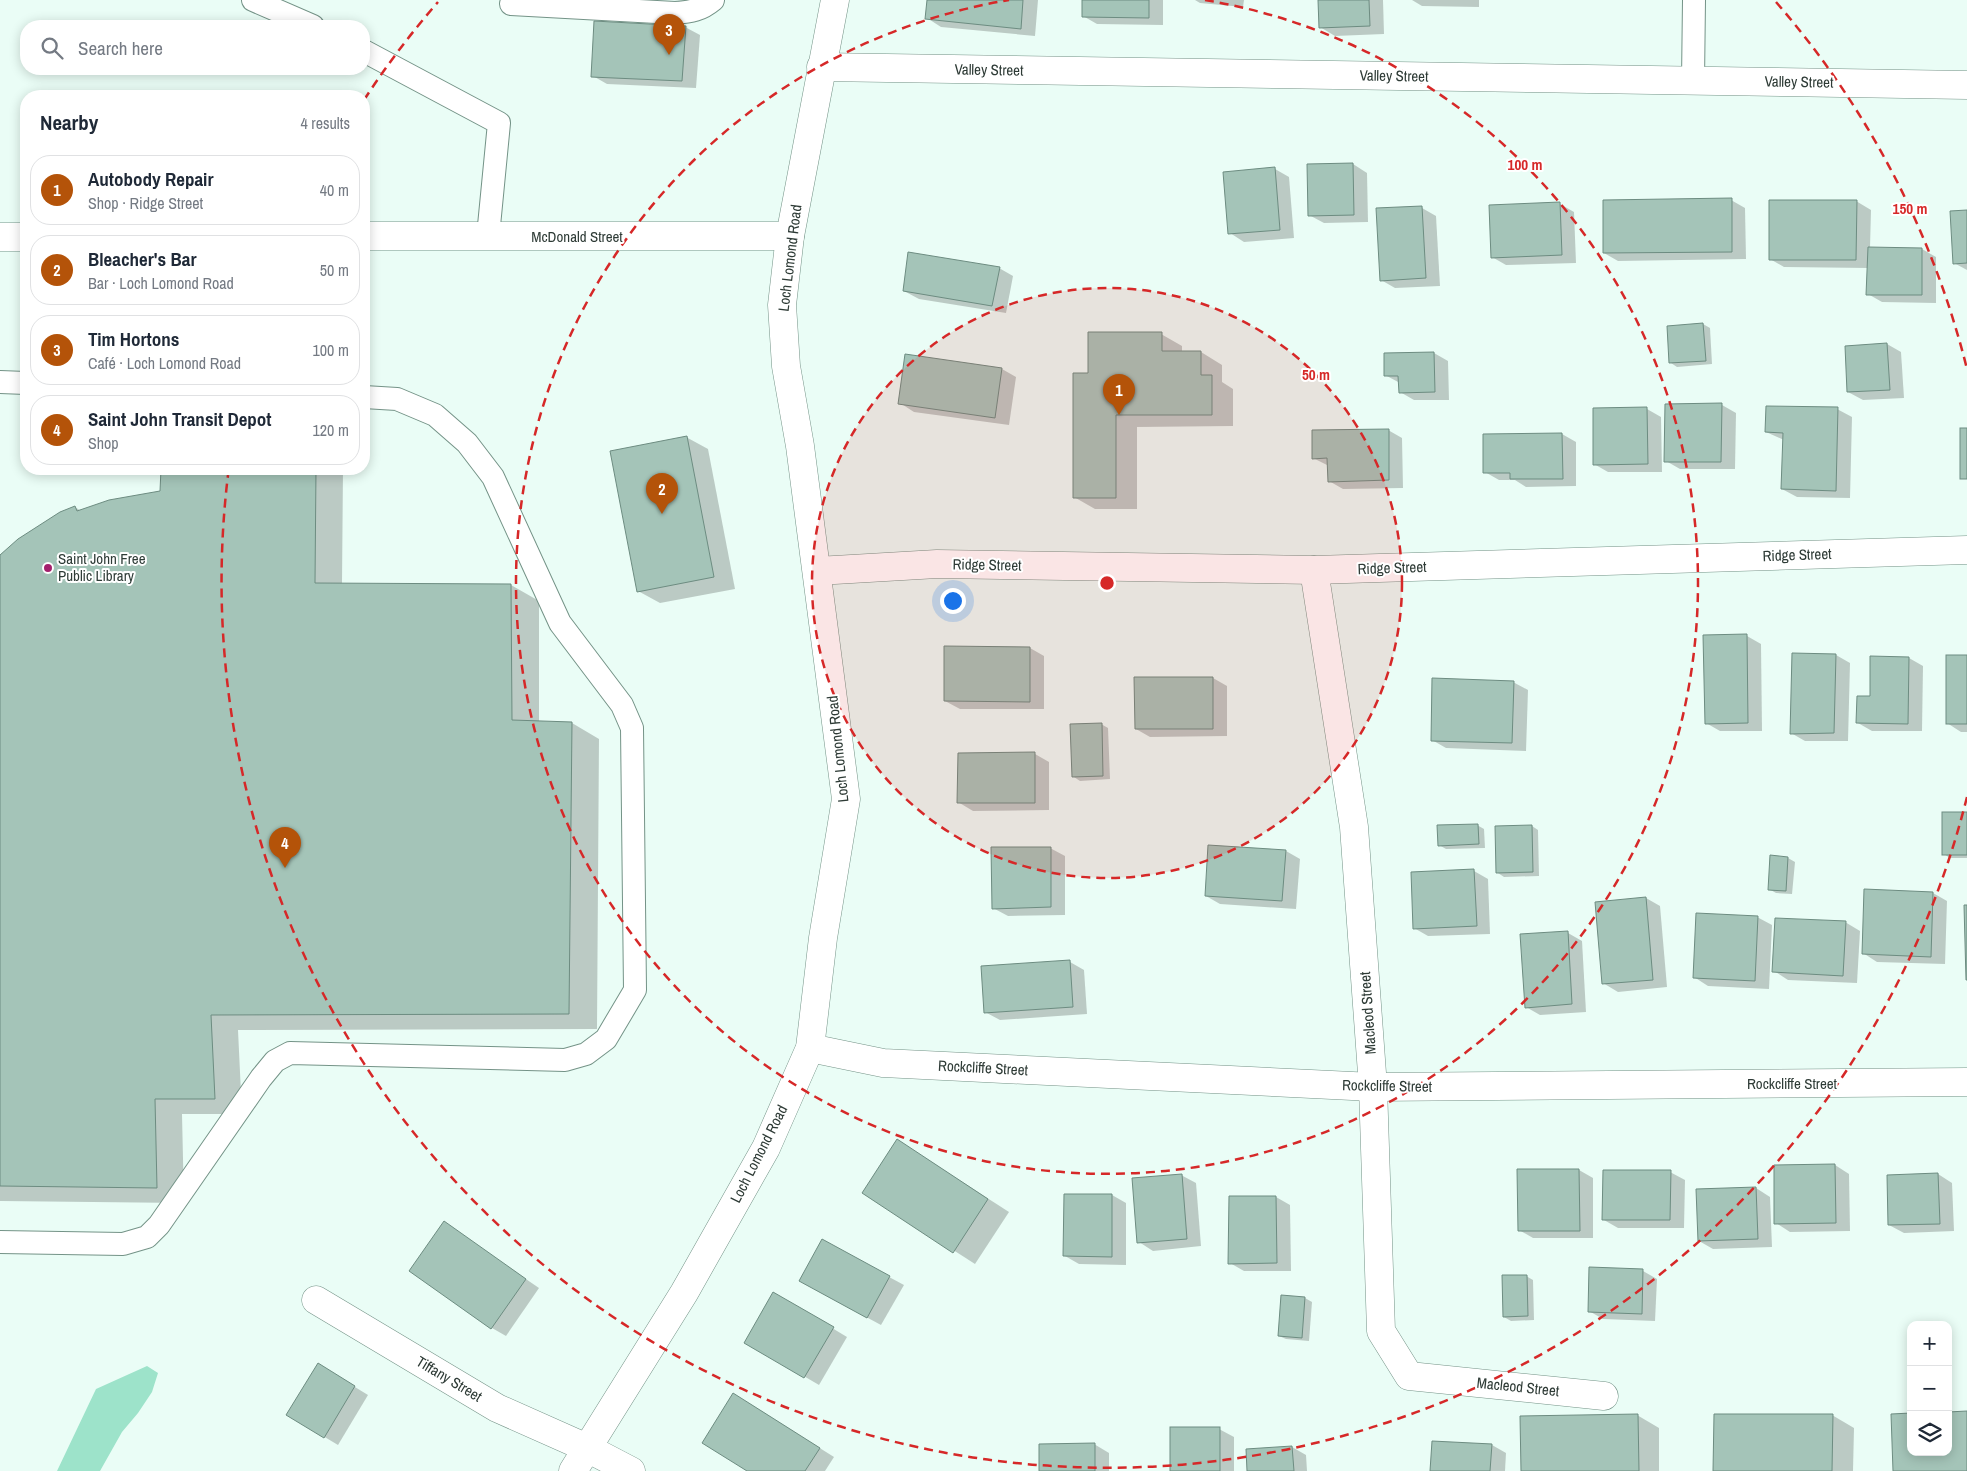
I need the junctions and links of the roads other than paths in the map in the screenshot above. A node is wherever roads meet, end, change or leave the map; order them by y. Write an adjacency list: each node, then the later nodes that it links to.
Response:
1 (253, 0): 6 (lane)
2 (713, 0): 5 (lane)
3 (835, 0): 8 (street, Loch Lomond Road)
4 (1694, 0): 9 (lane)
5 (511, 4)
6 (298, 20)
7 (370, 54): 14 (lane)
8 (821, 67): 9 (street, Valley Street); 15 (street, Loch Lomond Road)
9 (1693, 81): 10 (street, Valley Street)
10 (1967, 85)
11 (0, 236): 12 (street)
12 (20, 236)
13 (370, 236): 14 (street, McDonald Street)
14 (488, 236): 15 (street, McDonald Street)
15 (790, 236): 21 (street, Loch Lomond Road)
16 (0, 382): 17 (lane)
17 (20, 383)
18 (370, 398): 25 (lane)
19 (1967, 550): 20 (street, Ridge Street)
20 (1314, 570): 21 (street, Ridge Street); 24 (street, Macleod Street)
21 (817, 571): 22 (street, Loch Lomond Road)
22 (810, 1048): 24 (street, Rockcliffe Street); 28 (street, Loch Lomond Road)
23 (1967, 1082): 24 (street, Rockcliffe Street)
24 (1373, 1087): 27 (street, Macleod Street)
25 (0, 1242)
26 (316, 1300): 28 (street, Tiffany Street)
27 (1604, 1396)
28 (587, 1448): 29 (street, Loch Lomond Road); 30 (street, Tiffany Street)
29 (573, 1471)
30 (630, 1471)

